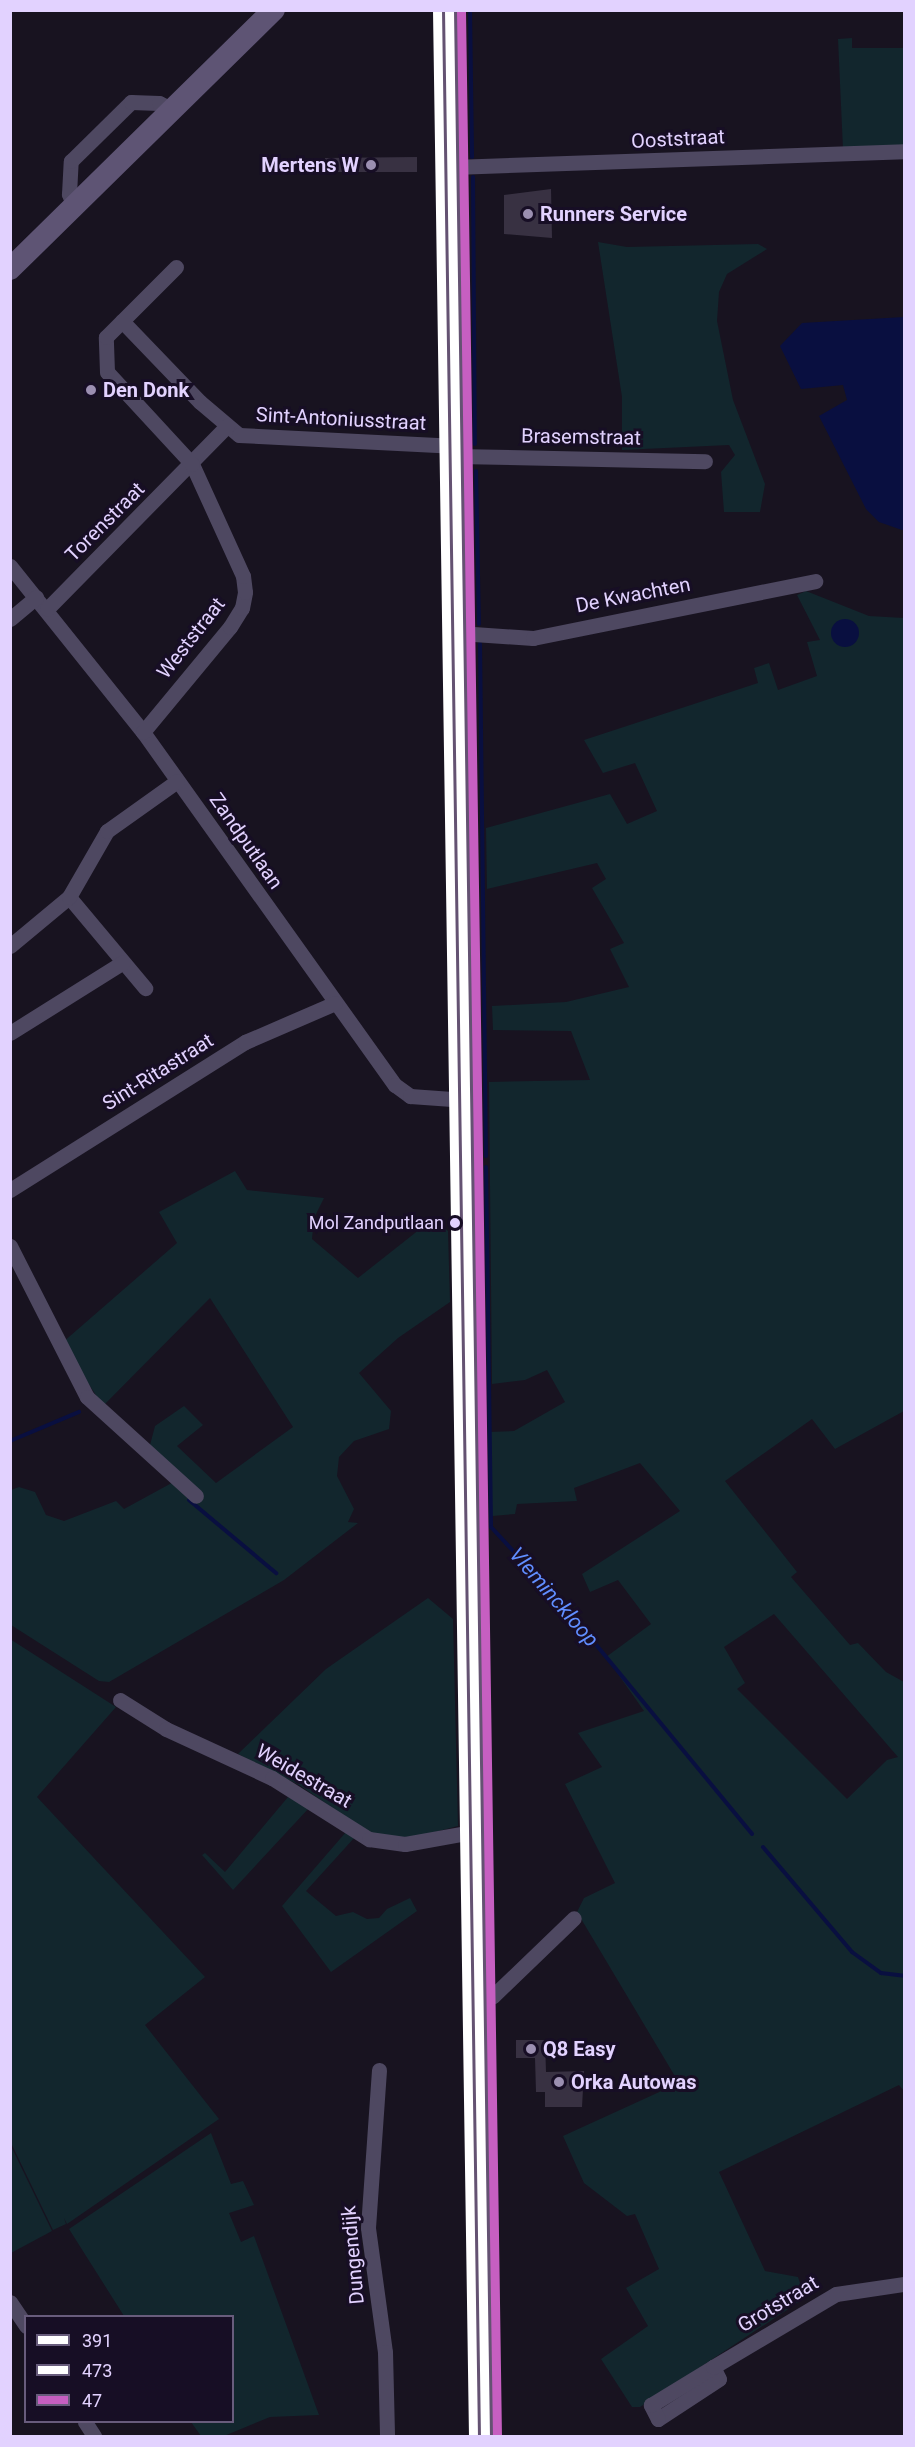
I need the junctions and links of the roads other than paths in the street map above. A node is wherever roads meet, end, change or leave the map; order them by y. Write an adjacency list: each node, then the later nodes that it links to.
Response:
1 (274, 10): 3 (street)
2 (449, 10): 5 (main road)
3 (173, 110): 6 (street); 6 (street)
4 (904, 151): 5 (street, Ooststraat)
5 (453, 167): 11 (main road)
6 (74, 206): 8 (street)
7 (176, 267): 9 (street)
8 (10, 269)
9 (122, 321): 10 (street, Sint-Antoniusstraat); 13 (street)
10 (227, 426): 11 (street, Sint-Antoniusstraat); 13 (street, Sint-Antoniusstraat)
11 (457, 451): 12 (street, Brasemstraat); 19 (main road)
12 (705, 461)
13 (192, 464): 17 (street, Torenstraat); 20 (street, Weststraat)
14 (10, 566): 16 (street, Zandputlaan)
15 (815, 581): 19 (street, De Kwachten)
16 (36, 597): 17 (street, Zandputlaan); 18 (street)
17 (47, 609): 20 (street, Zandputlaan)
18 (10, 620)
19 (459, 633): 28 (main road)
20 (144, 732): 21 (street, Zandputlaan)
21 (177, 780): 22 (street); 26 (street, Zandputlaan)
22 (69, 897): 23 (street); 24 (street)
23 (10, 946)
24 (123, 962): 25 (street); 27 (street)
25 (145, 988)
26 (335, 1003): 28 (street, Zandputlaan); 29 (street, Sint-Ritastraat)
27 (10, 1033)
28 (466, 1100): 33 (main road)
29 (10, 1190)
30 (10, 1246): 31 (street)
31 (196, 1496)
32 (120, 1700): 33 (street, Weidestraat)
33 (477, 1831): 35 (main road)
34 (574, 1918): 35 (street)
35 (480, 2002): 44 (main road)
36 (379, 2070): 43 (street, Dungendijk)
37 (904, 2284): 40 (street, Grotstraat)
38 (10, 2302): 39 (street)
39 (24, 2323)
40 (713, 2367)
41 (86, 2423): 42 (street)
42 (94, 2436)
43 (387, 2436)
44 (485, 2436)

